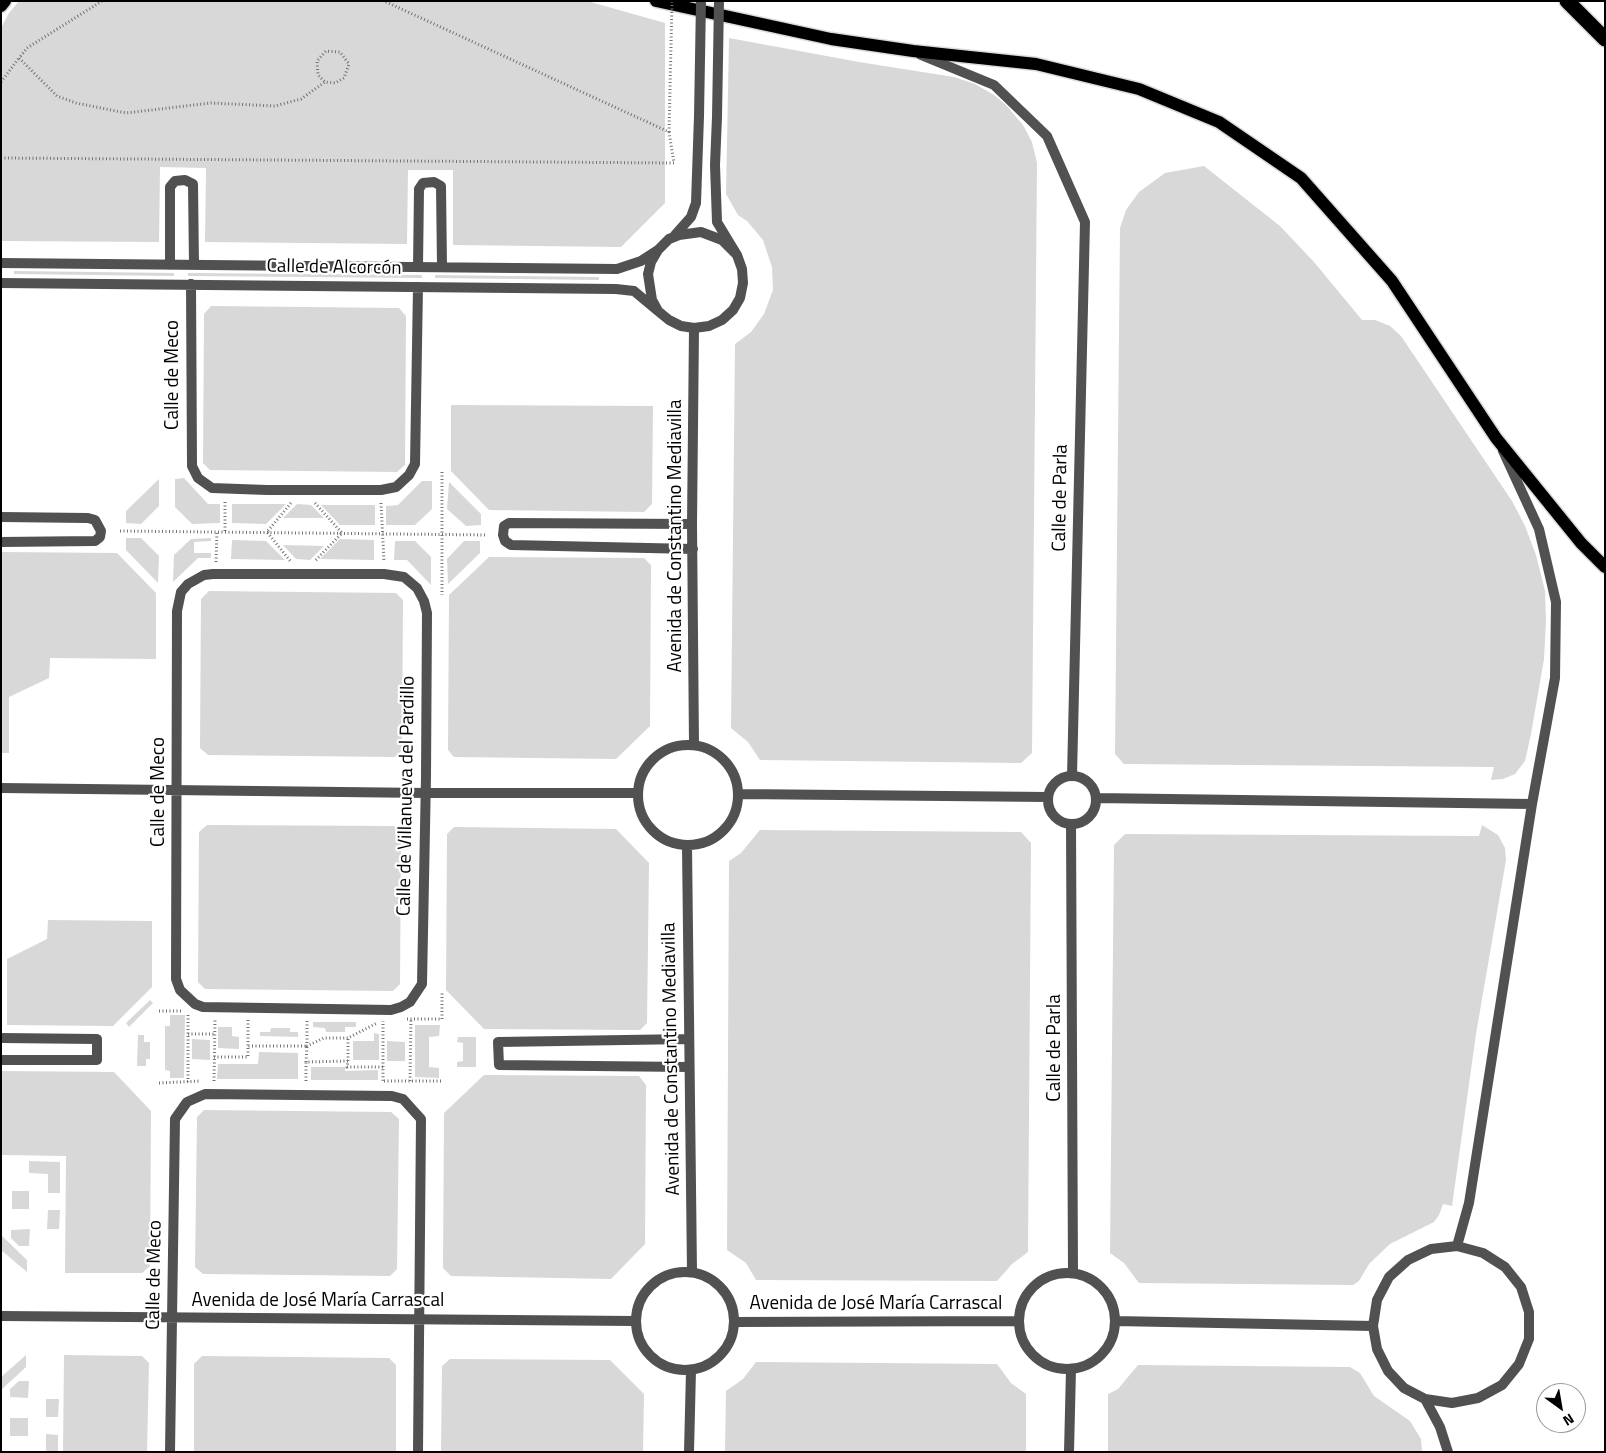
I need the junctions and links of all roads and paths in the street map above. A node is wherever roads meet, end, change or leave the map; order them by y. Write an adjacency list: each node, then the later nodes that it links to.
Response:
1 (5, 1): 9 (main road)
2 (102, 1): 12 (path)
3 (384, 1): 15 (path)
4 (656, 1): 11 (main road)
5 (672, 1): 15 (path, bridge)
6 (701, 1): 17 (street, bridge)
7 (718, 1): 19 (street, bridge)
8 (1567, 1): 10 (highway)
9 (1, 6)
10 (1605, 39)
11 (913, 52): 30 (main road); 55 (street, Calle de Parla)
12 (19, 58): 13 (path); 14 (path)
13 (1, 82)
14 (326, 82): 14 (path)
15 (669, 132): 16 (path)
16 (1, 158)
17 (670, 240): 18 (street); 19 (street)
18 (658, 250): 24 (street, Calle de Alcorcón); 28 (street)
19 (737, 256): 29 (street)
20 (1, 263): 21 (street, Calle de Alcorcón)
21 (170, 265): 22 (street, Calle de Alcorcón); 22 (street)
22 (194, 266): 23 (street, Calle de Alcorcón)
23 (418, 267): 24 (street, Calle de Alcorcón); 24 (street)
24 (442, 267)
25 (1, 283): 26 (street, Calle de Alcorcón)
26 (191, 284): 27 (street, Calle de Alcorcón); 27 (street, Calle de Meco)
27 (418, 287): 28 (street, Calle de Alcorcón)
28 (658, 311): 29 (street)
29 (694, 328): 37 (street, Avenida de Constantino Mediavilla)
30 (1496, 438): 51 (main road); 63 (street)
31 (442, 472): 44 (path)
32 (225, 501): 40 (path)
33 (293, 501): 41 (path)
34 (313, 501): 42 (path)
35 (381, 501): 43 (path)
36 (1, 517): 46 (street)
37 (692, 524): 47 (street, Avenida de Constantino Mediavilla); 47 (street)
38 (120, 531): 39 (path)
39 (217, 531): 40 (path); 48 (path)
40 (225, 531): 41 (path)
41 (267, 532): 42 (path); 49 (path)
42 (342, 533): 43 (path); 50 (path)
43 (382, 534): 44 (path); 52 (path)
44 (443, 534): 45 (path); 53 (path)
45 (487, 535)
46 (1, 542)
47 (692, 549): 54 (street, Avenida de Constantino Mediavilla)
48 (216, 563)
49 (292, 563)
50 (314, 563)
51 (1605, 567)
52 (384, 574): 57 (street, Calle de Meco); 58 (street, Calle de Villanueva del Pardillo)
53 (442, 595)
54 (694, 745): 59 (street); 60 (street)
55 (1072, 776): 61 (street); 62 (street)
56 (1, 788): 57 (street)
57 (176, 790): 58 (street); 66 (street, Calle de Meco)
58 (426, 793): 59 (street); 66 (street, Calle de Villanueva del Pardillo)
59 (638, 793): 65 (street)
60 (739, 794): 61 (street); 65 (street)
61 (1048, 797): 64 (street)
62 (1096, 798): 63 (street); 64 (street)
63 (1532, 804): 90 (street)
64 (1071, 824): 92 (street, Calle de Parla)
65 (687, 846): 76 (street, Avenida de Constantino Mediavilla)
66 (410, 1002)
67 (159, 1011): 72 (path)
68 (411, 1019): 88 (path)
69 (215, 1020): 73 (path)
70 (248, 1020): 77 (path)
71 (307, 1020): 78 (path)
72 (188, 1034): 73 (path); 89 (path)
73 (214, 1034): 79 (path)
74 (1, 1038): 80 (street)
75 (348, 1038): 78 (path); 81 (path); 83 (path)
76 (689, 1039): 84 (street, Avenida de Constantino Mediavilla); 84 (street)
77 (248, 1046): 78 (path); 79 (path)
78 (307, 1046): 82 (path)
79 (214, 1057): 85 (path)
80 (1, 1060)
81 (348, 1061): 82 (path); 83 (path)
82 (306, 1062): 86 (path)
83 (383, 1067): 87 (path)
84 (688, 1067): 91 (street, Avenida de Constantino Mediavilla)
85 (214, 1081)
86 (306, 1081)
87 (383, 1081)
88 (410, 1081)
89 (188, 1082)
90 (1457, 1246): 100 (street); 103 (street)
91 (692, 1272): 97 (street); 99 (street)
92 (1073, 1273): 96 (street); 98 (street)
93 (1, 1316): 94 (street, Avenida de José María Carrascal)
94 (172, 1317): 95 (street, Avenida de José María Carrascal); 95 (street, Calle de Meco); 104 (street, Calle de Meco)
95 (420, 1319): 97 (street, Avenida de José María Carrascal); 105 (street)
96 (1116, 1320): 100 (street); 101 (street)
97 (635, 1321): 102 (street)
98 (1019, 1321): 99 (street, Avenida de José María Carrascal); 101 (street)
99 (734, 1322): 102 (street)
100 (1373, 1326): 103 (street)
101 (1071, 1369): 107 (street)
102 (691, 1370): 106 (street)
103 (1425, 1399): 108 (street)
104 (170, 1452)
105 (418, 1452)
106 (689, 1452)
107 (1069, 1452)
108 (1448, 1452)

